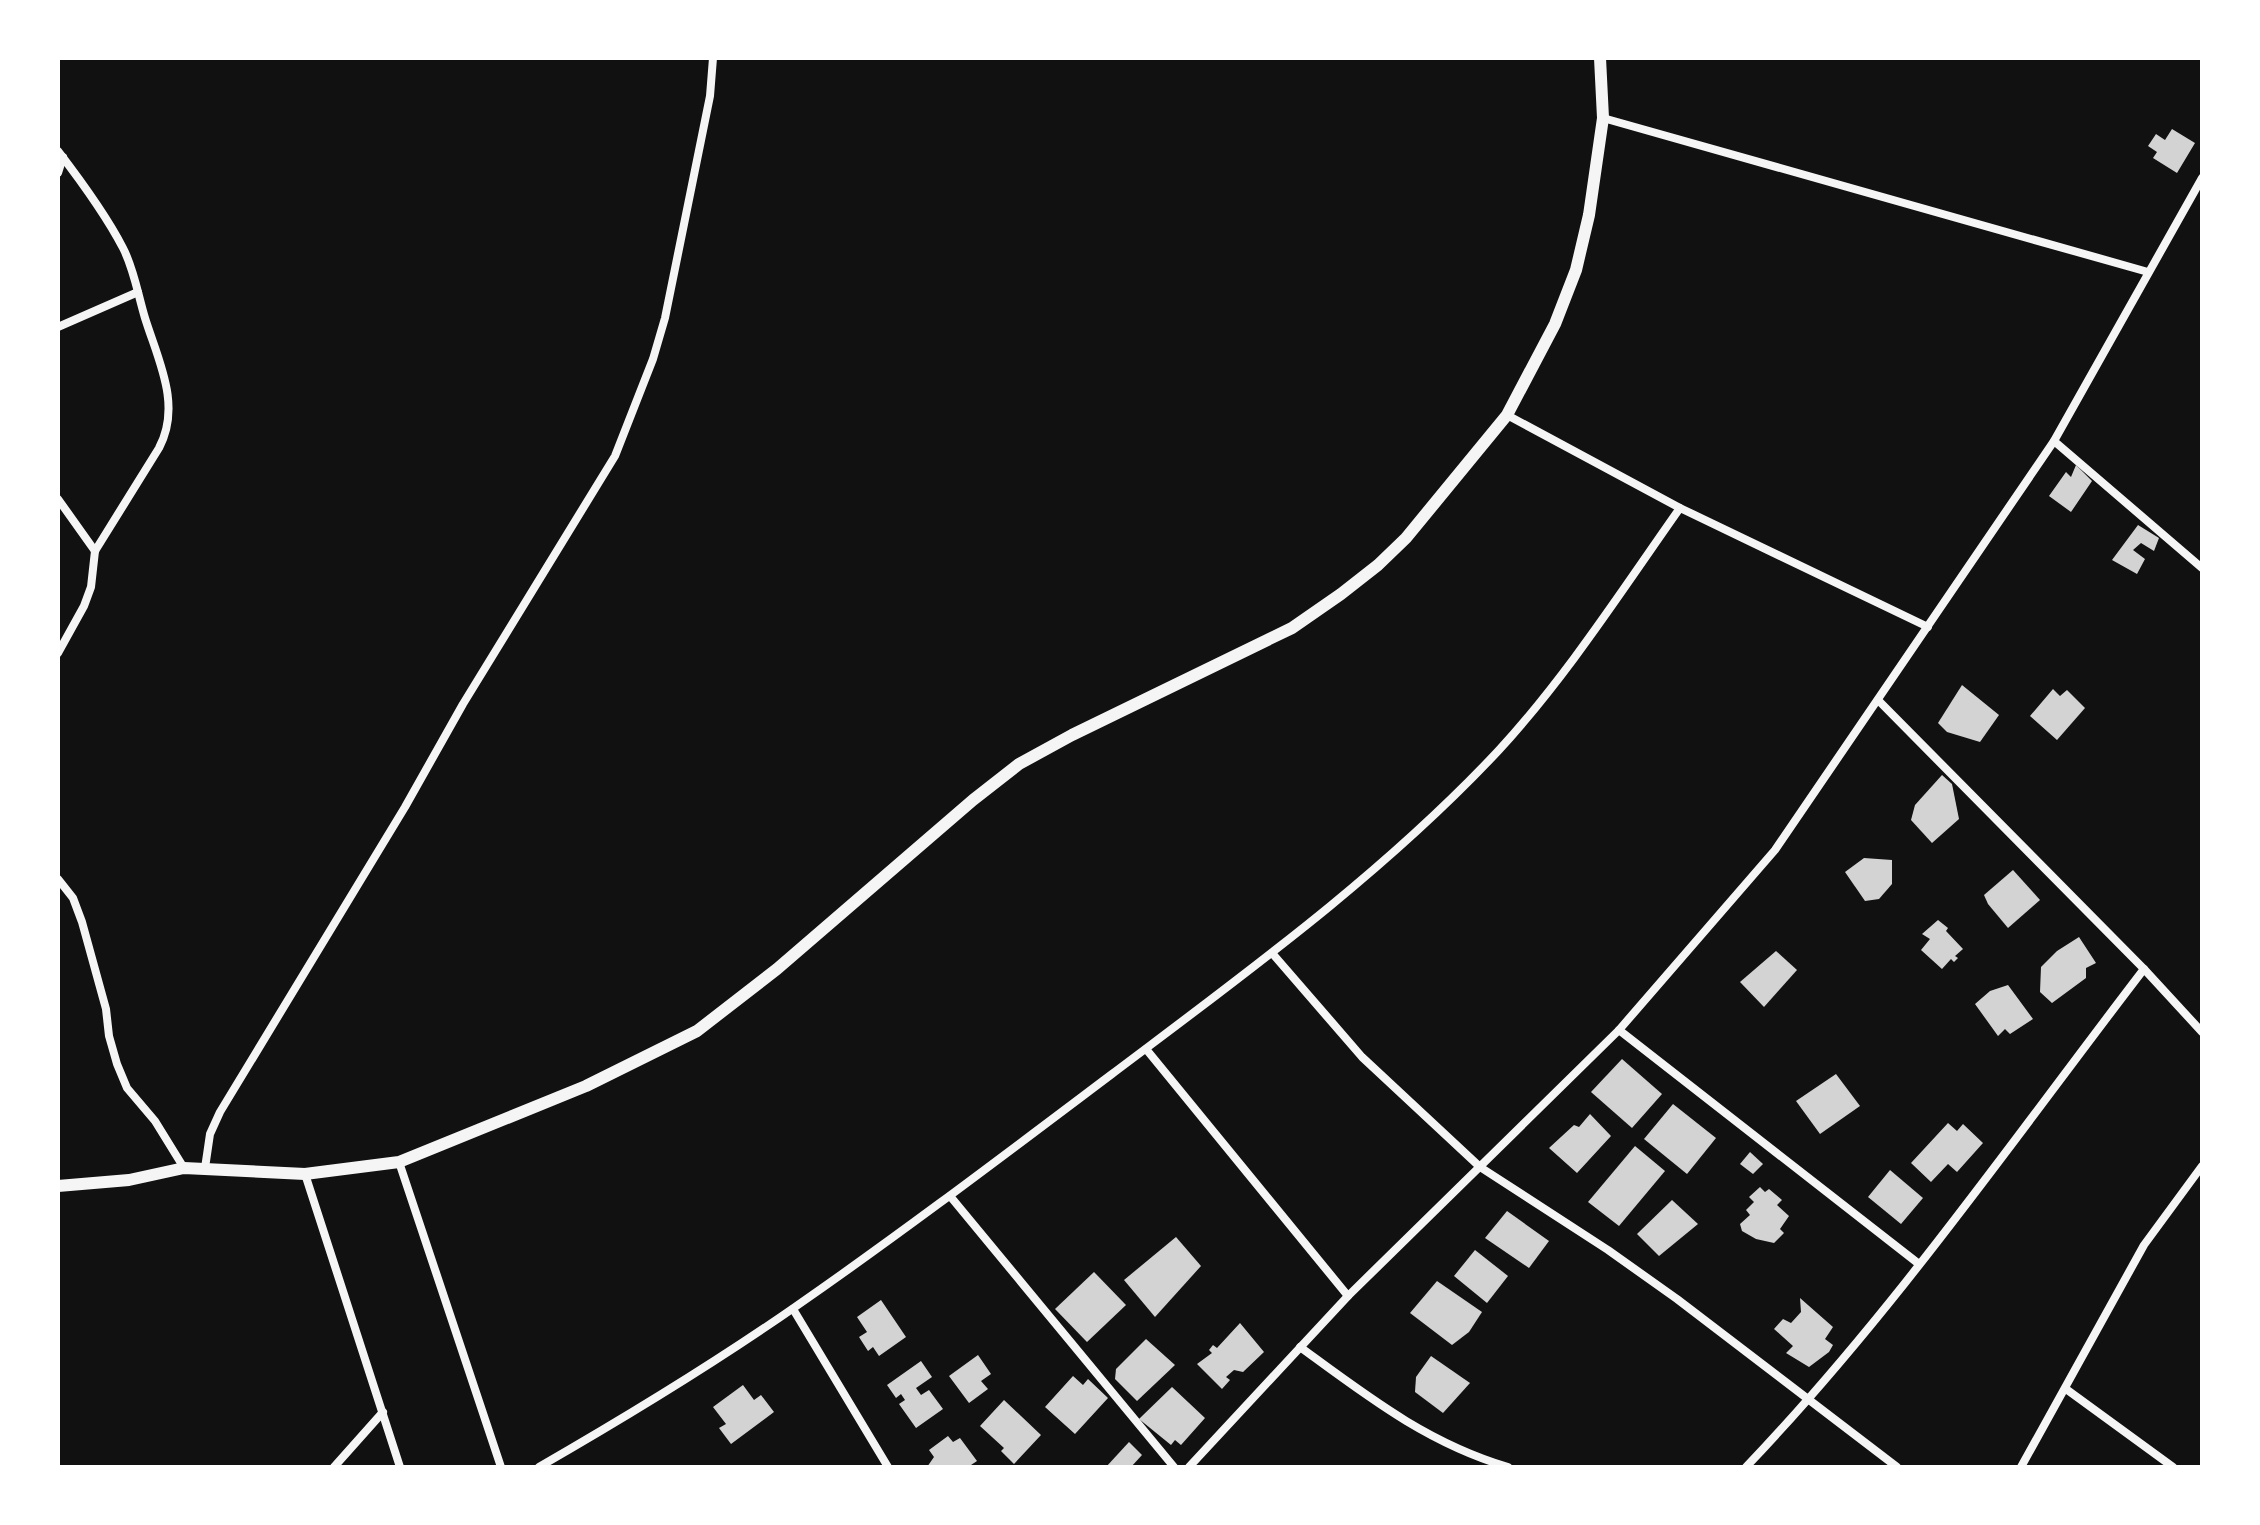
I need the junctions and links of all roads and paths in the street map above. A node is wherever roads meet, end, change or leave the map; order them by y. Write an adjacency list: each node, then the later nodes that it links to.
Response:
1 (713, 58): 29 (street)
2 (1600, 58): 3 (street)
3 (1603, 118): 7 (street); 10 (street)
4 (60, 154): 5 (street); 8 (street)
5 (58, 173)
6 (2202, 178): 7 (street)
7 (2148, 272): 11 (street)
8 (138, 292): 9 (street); 14 (street)
9 (58, 327)
10 (1507, 415): 13 (street); 25 (street)
11 (2054, 441): 15 (street); 16 (street)
12 (58, 499): 14 (street)
13 (1680, 508): 16 (street); 20 (street)
14 (95, 551): 17 (street)
15 (2202, 568)
16 (1928, 627): 18 (street)
17 (58, 653)
18 (1878, 700): 21 (street); 22 (street)
19 (58, 879): 28 (street)
20 (1272, 953): 24 (street); 27 (street)
21 (2144, 969): 23 (street); 33 (street)
22 (1619, 1030): 27 (street); 33 (street)
23 (2202, 1032)
24 (1146, 1049): 32 (street); 34 (street)
25 (399, 1162): 30 (street); 42 (street)
26 (2202, 1166): 37 (street)
27 (1480, 1167): 34 (street); 38 (street)
28 (184, 1168): 29 (street); 31 (street)
29 (205, 1168): 30 (street)
30 (305, 1174): 39 (street)
31 (58, 1186)
32 (950, 1196): 35 (street); 45 (street)
33 (1919, 1264): 38 (street)
34 (1348, 1296): 36 (street)
35 (793, 1309): 43 (street); 44 (street)
36 (1300, 1347): 46 (street); 47 (street)
37 (2066, 1389): 50 (street); 51 (street)
38 (1810, 1400): 48 (street); 49 (street)
39 (383, 1412): 40 (street); 41 (street)
40 (334, 1467)
41 (400, 1467)
42 (501, 1467)
43 (539, 1467)
44 (888, 1467)
45 (1174, 1467)
46 (1189, 1467)
47 (1508, 1467)
48 (1746, 1467)
49 (1897, 1467)
50 (2021, 1467)
51 (2173, 1467)

